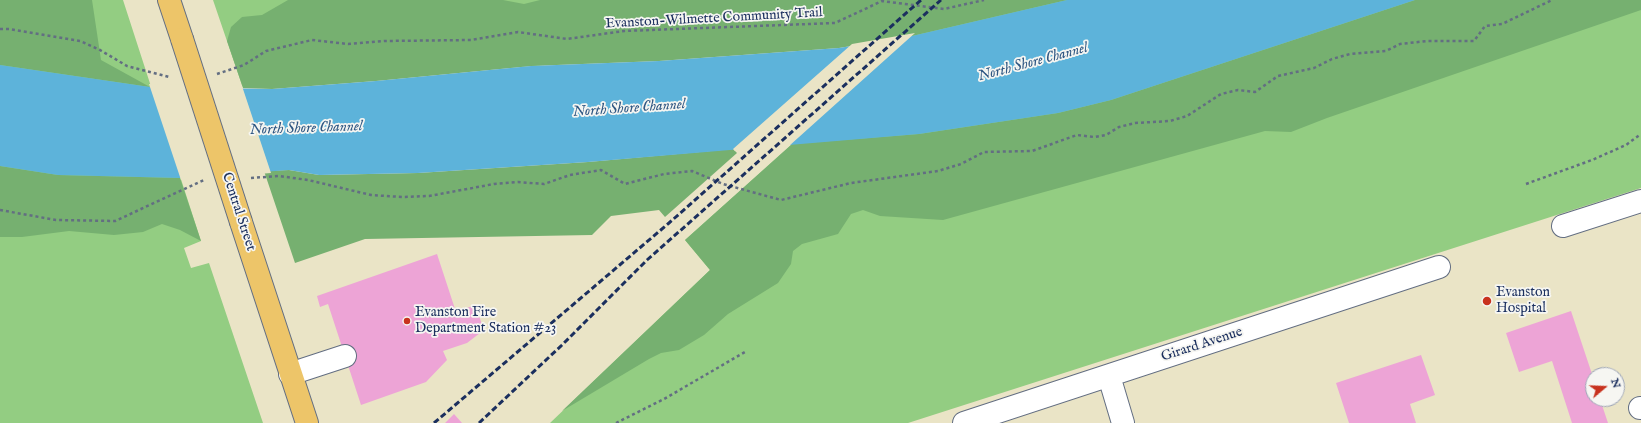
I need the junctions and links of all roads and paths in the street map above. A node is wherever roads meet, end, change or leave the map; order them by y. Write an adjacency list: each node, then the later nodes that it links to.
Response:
1 (169, 0): 17 (main road, Central Street, bridge)
2 (984, 0): 5 (path, Evanston-Wilmette Community Trail)
3 (1552, 0): 8 (path)
4 (0, 29): 6 (path)
5 (212, 76)
6 (174, 78)
7 (1641, 134): 10 (path)
8 (248, 178)
9 (210, 180): 12 (path)
10 (1526, 184)
11 (1641, 201): 13 (street)
12 (0, 210)
13 (1563, 226)
14 (1439, 267): 18 (street, Girard Avenue)
15 (745, 352): 20 (path)
16 (345, 356): 17 (street)
17 (290, 374): 19 (main road, Central Street)
18 (1109, 376): 21 (street, Girard Avenue); 22 (street)
19 (307, 423)
20 (616, 423)
21 (964, 423)
22 (1123, 423)

